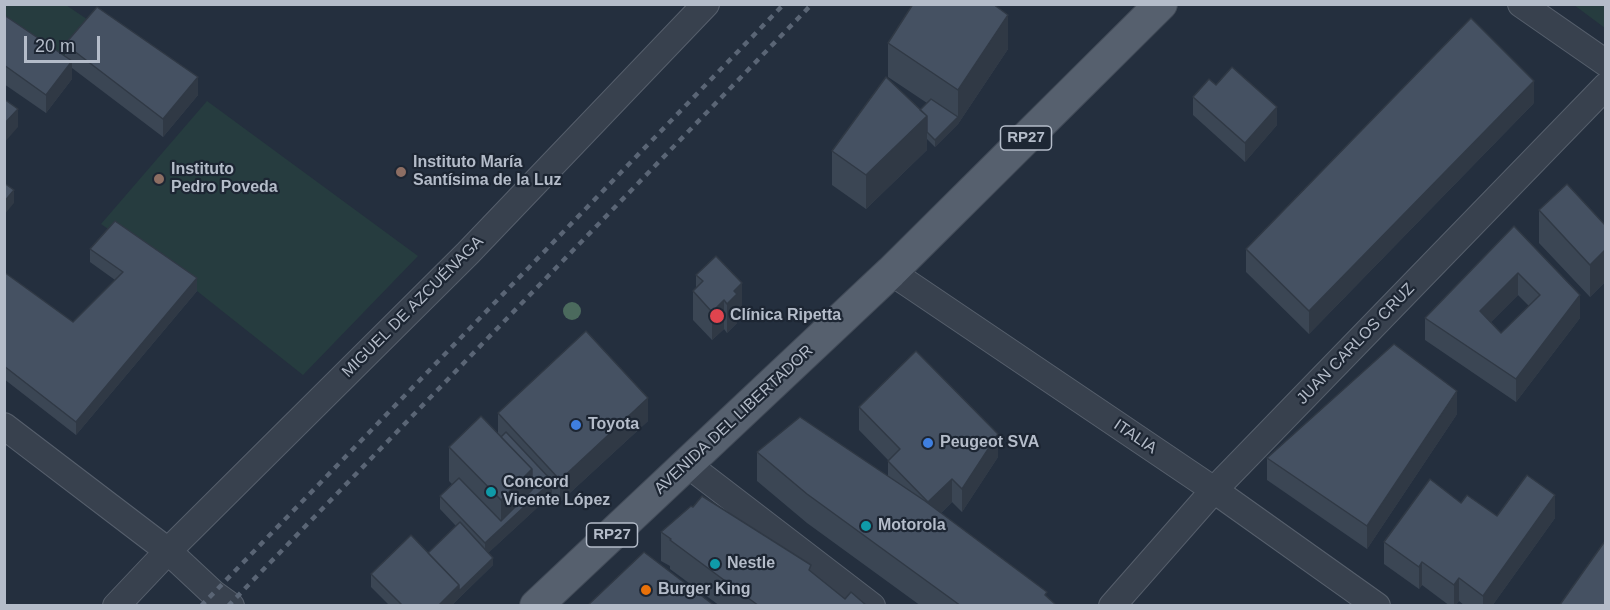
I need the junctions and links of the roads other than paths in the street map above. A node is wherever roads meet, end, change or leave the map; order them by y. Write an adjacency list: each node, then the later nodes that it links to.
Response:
1 (706, 4): 10 (street, MIGUEL DE AZCUÉNAGA)
2 (1161, 4): 6 (main road, AVENIDA DEL LIBERTADOR / RP27)
3 (1521, 4): 4 (street)
4 (1605, 63)
5 (1605, 86): 9 (street, JUAN CARLOS CRUZ)
6 (891, 272): 8 (main road, AVENIDA DEL LIBERTADOR / RP27); 9 (street, ITALIA)
7 (4, 426): 10 (street)
8 (687, 464): 13 (main road, AVENIDA DEL LIBERTADOR / RP27); 14 (street)
9 (1214, 490): 15 (street, JUAN CARLOS CRUZ); 16 (street, ITALIA)
10 (168, 551): 11 (street, MIGUEL DE AZCUÉNAGA); 12 (street)
11 (116, 606)
12 (231, 606)
13 (536, 606)
14 (872, 606)
15 (1112, 606)
16 (1377, 606)

